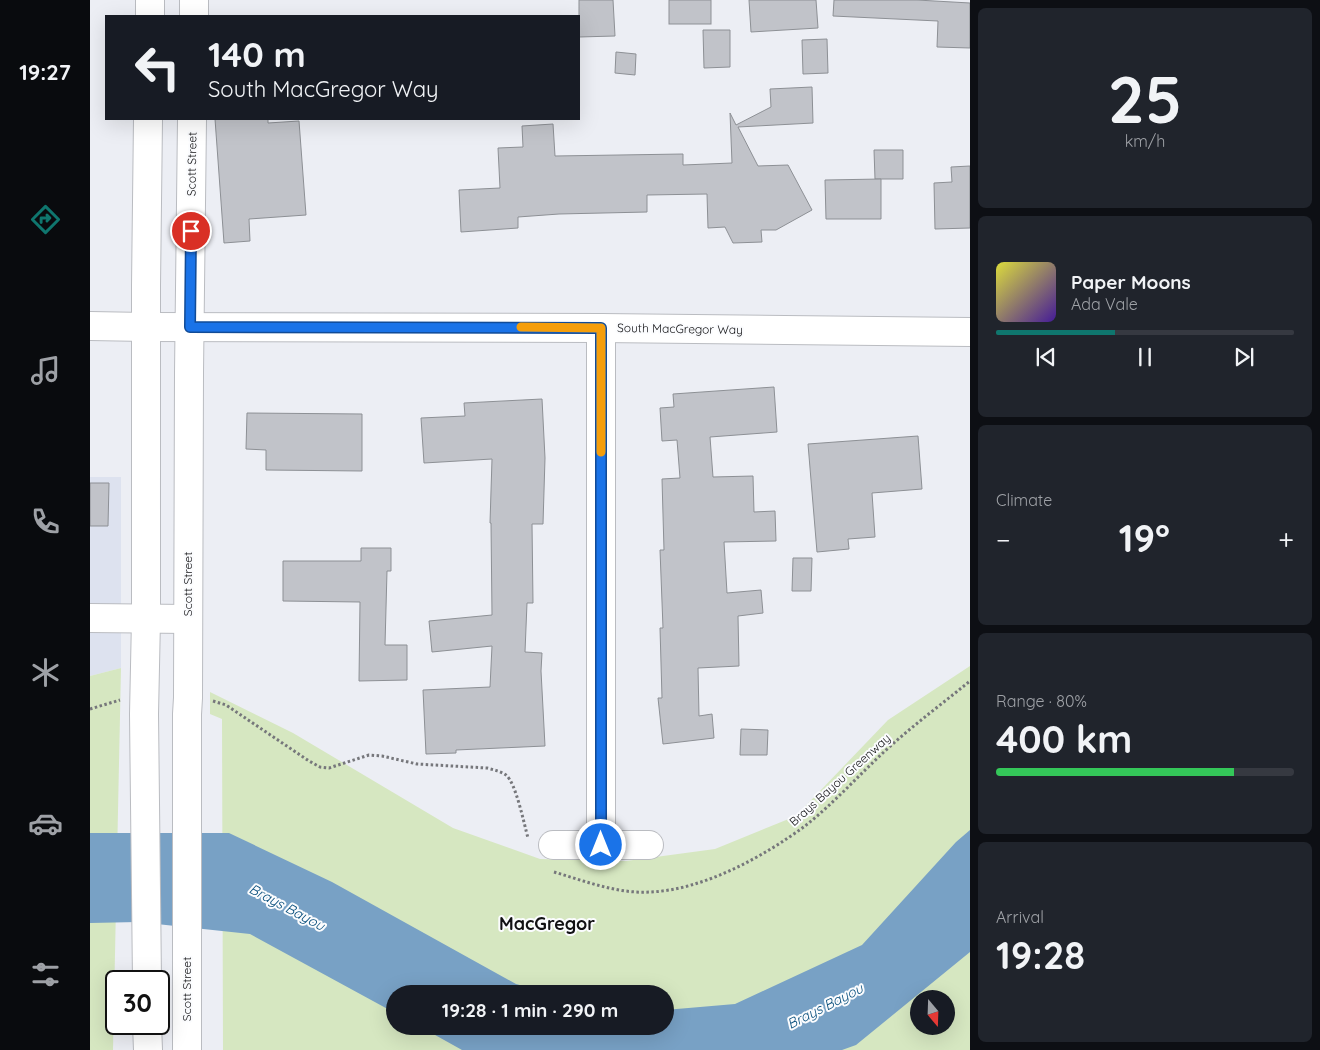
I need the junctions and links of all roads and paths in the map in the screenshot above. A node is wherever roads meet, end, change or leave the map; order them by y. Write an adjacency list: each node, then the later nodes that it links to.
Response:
1 (150, 0): 3 (main road)
2 (194, 0): 4 (main road)
3 (150, 15)
4 (194, 15)
5 (148, 120): 8 (main road)
6 (192, 120): 9 (main road, Scott Street)
7 (90, 326): 8 (main road, South MacGregor Way)
8 (146, 327): 9 (main road, South MacGregor Way); 13 (main road)
9 (190, 327): 10 (main road, South MacGregor Way); 14 (main road, Scott Street)
10 (601, 328): 11 (main road, South MacGregor Way); 20 (main road)
11 (970, 332)
12 (90, 618): 13 (main road)
13 (146, 619): 14 (main road); 16 (main road)
14 (188, 619): 17 (main road, Scott Street)
15 (970, 681): 21 (path, Brays Bayou Greenway)
16 (135, 706): 18 (path); 22 (main road)
17 (197, 706): 21 (path); 23 (main road, Scott Street)
18 (90, 709)
19 (649, 844): 20 (main road)
20 (601, 845): 21 (main road)
21 (544, 852)
22 (147, 970)
23 (187, 1040)

